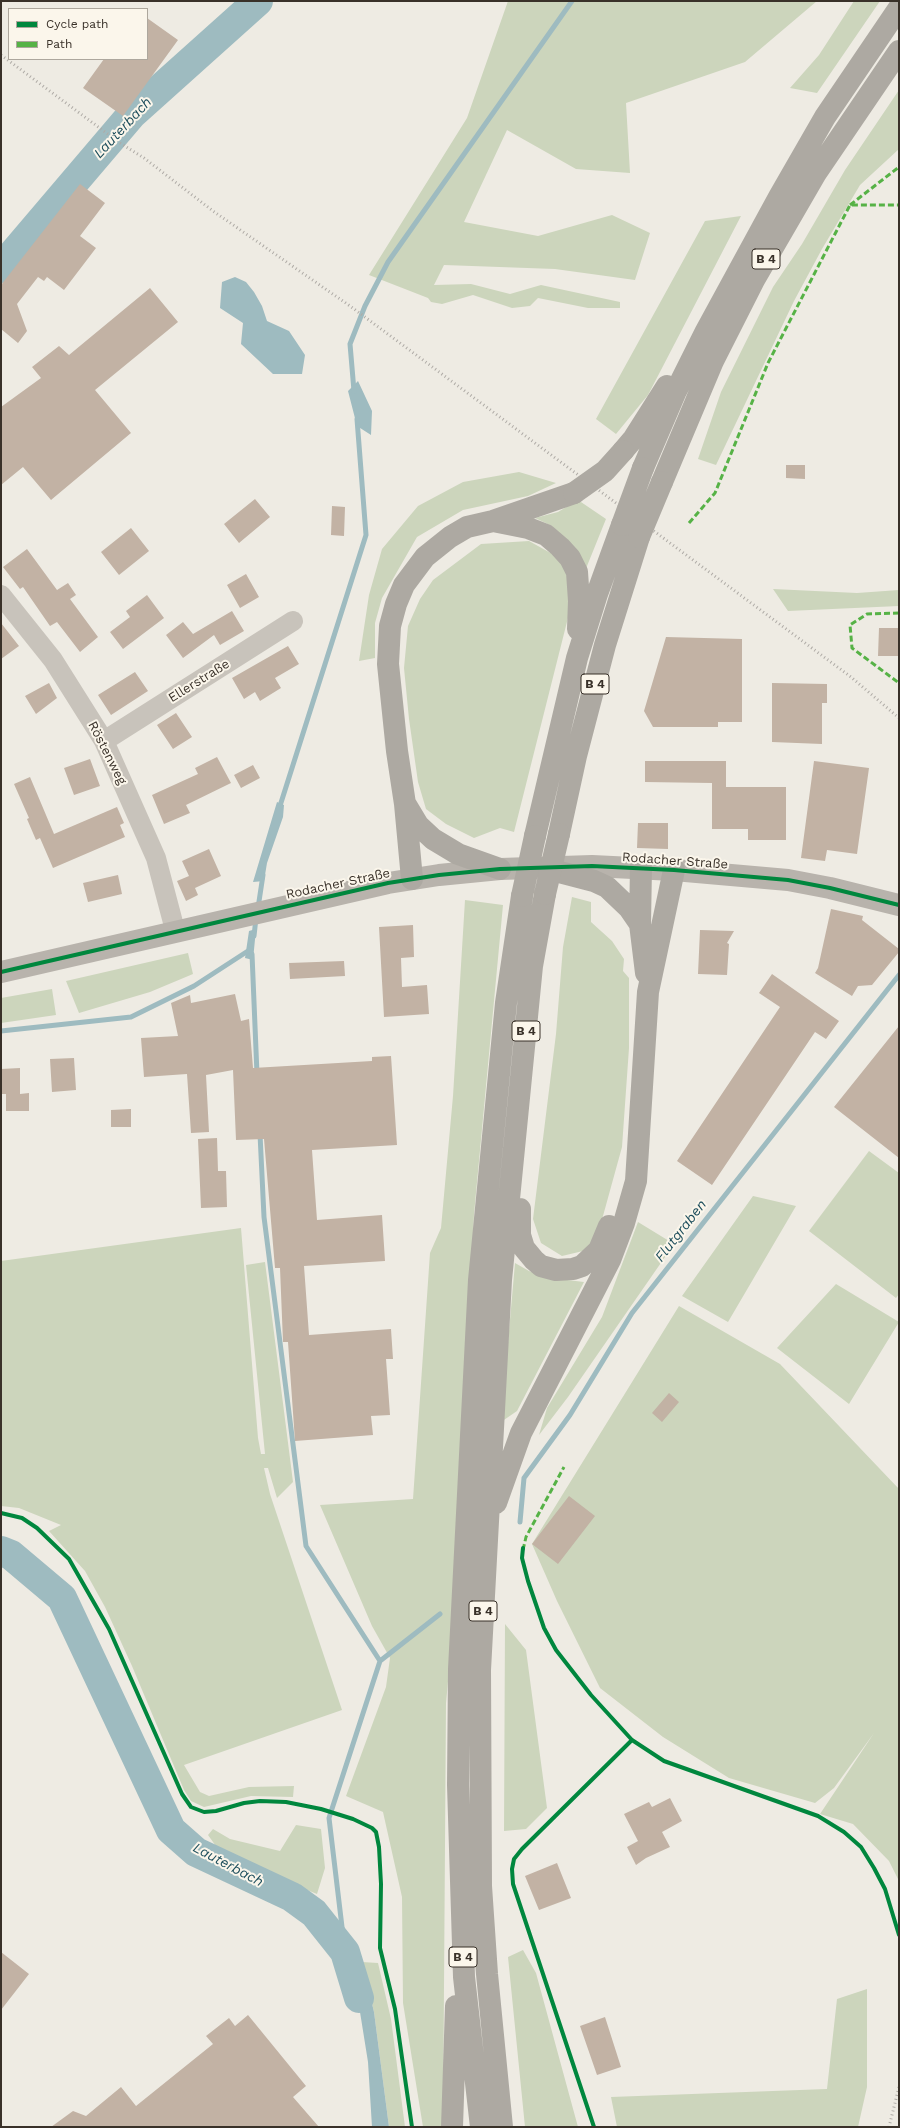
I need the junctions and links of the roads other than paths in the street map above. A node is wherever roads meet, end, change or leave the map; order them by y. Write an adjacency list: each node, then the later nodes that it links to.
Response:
1 (899, 8): 3 (highway, B 4)
2 (899, 51): 5 (highway, B 4, bridge)
3 (706, 331): 4 (highway, bridge); 5 (highway, B 4, bridge)
4 (493, 521): 8 (highway); 10 (highway)
5 (631, 531): 8 (highway, B 4); 21 (highway, B 4, bridge)
6 (1, 595): 9 (street, Röstenweg)
7 (294, 621): 9 (street, Ellerstraße)
8 (577, 658): 24 (highway, B 4, bridge)
9 (104, 741): 18 (street, Röstenweg)
10 (405, 804): 13 (highway); 15 (highway)
11 (641, 867): 12 (street, Rodacher Straße); 14 (street, Rodacher Straße); 17 (highway)
12 (544, 868): 13 (street, Rodacher Straße); 17 (highway)
13 (500, 869): 15 (street, Rodacher Straße)
14 (674, 870): 16 (street, Rodacher Straße); 20 (highway)
15 (412, 880): 18 (street, Rodacher Straße)
16 (899, 905)
17 (640, 924): 20 (highway)
18 (175, 930): 19 (street, Rodacher Straße)
19 (1, 972)
20 (648, 992): 22 (highway)
21 (520, 1096): 22 (highway); 23 (highway, B 4)
22 (639, 1134): 23 (highway)
23 (488, 1527): 27 (highway, B 4)
24 (460, 1886): 25 (highway); 26 (highway, B 4)
25 (452, 2127)
26 (481, 2127)
27 (502, 2127)

